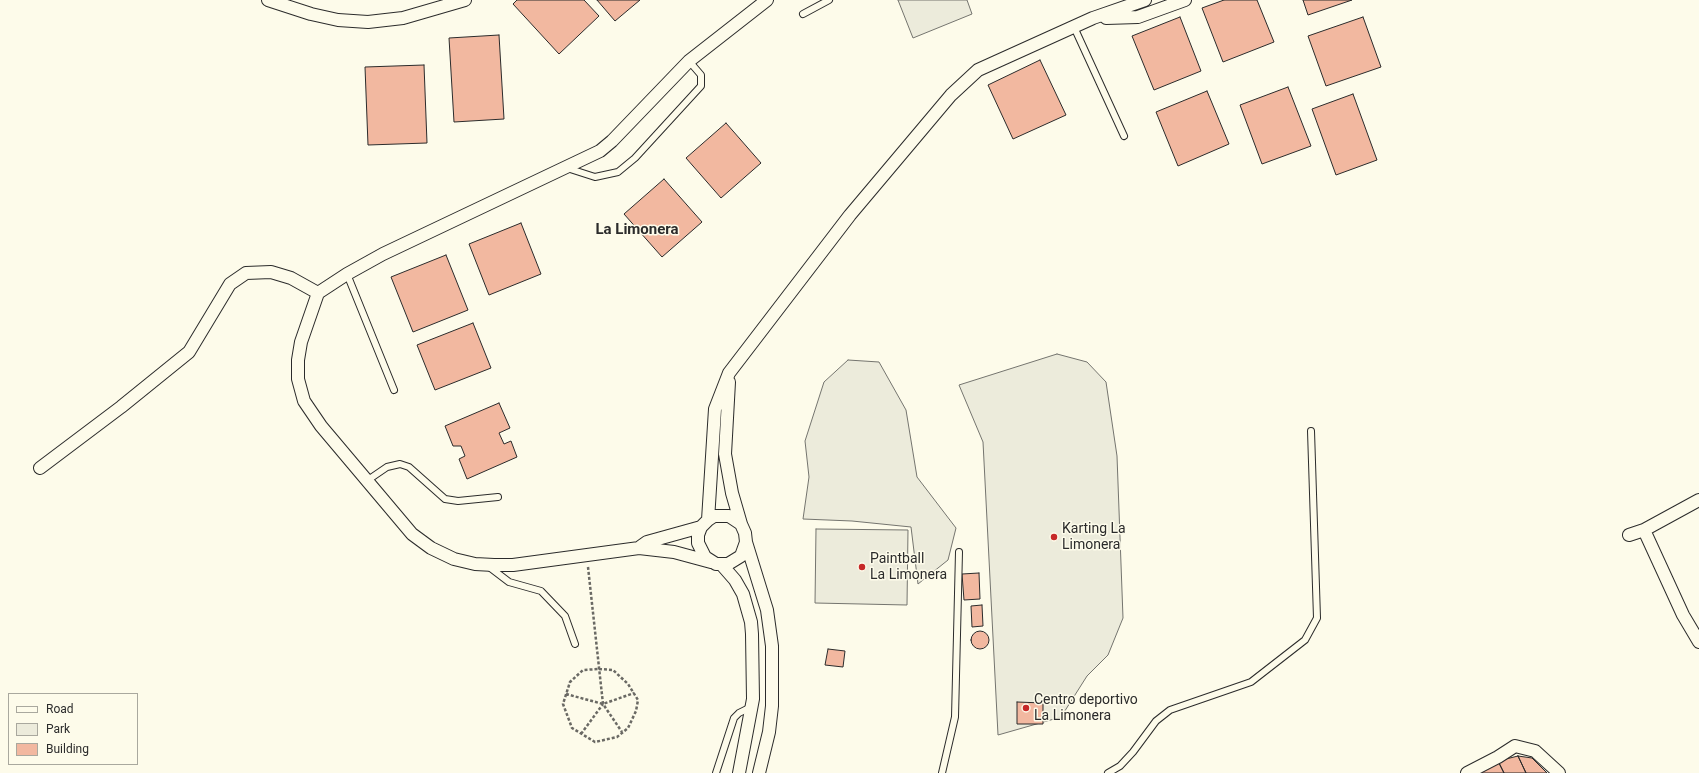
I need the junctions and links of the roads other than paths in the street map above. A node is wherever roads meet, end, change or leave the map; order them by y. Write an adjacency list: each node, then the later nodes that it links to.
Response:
1 (268, 0): 2 (street)
2 (465, 0)
3 (767, 0): 10 (street)
4 (829, 0): 7 (lane)
5 (1145, 0): 8 (street)
6 (1185, 0): 8 (street)
7 (803, 14)
8 (1093, 18): 9 (street)
9 (1074, 27): 11 (lane); 15 (street)
10 (689, 61): 12 (street); 12 (lane)
11 (1124, 136)
12 (567, 168): 13 (street)
13 (347, 274): 14 (street); 16 (lane)
14 (318, 293): 18 (street); 19 (street)
15 (729, 373): 22 (street); 23 (street)
16 (394, 390)
17 (1311, 431): 38 (lane)
18 (40, 468)
19 (368, 480): 20 (lane); 30 (street)
20 (498, 497)
21 (1699, 500): 24 (street)
22 (705, 523): 23 (street); 27 (street); 29 (street)
23 (741, 524): 26 (street)
24 (1644, 530): 25 (street); 31 (street)
25 (1629, 535)
26 (746, 542): 29 (street); 36 (street)
27 (639, 548): 29 (street); 30 (street)
28 (959, 552): 37 (lane)
29 (716, 563): 33 (street)
30 (487, 565): 32 (lane)
31 (1699, 642)
32 (575, 644)
33 (751, 708): 34 (lane); 35 (street)
34 (716, 773)
35 (739, 773)
36 (759, 773)
37 (942, 773)
38 (1108, 773)
39 (1467, 773): 40 (street)
40 (1558, 773)

